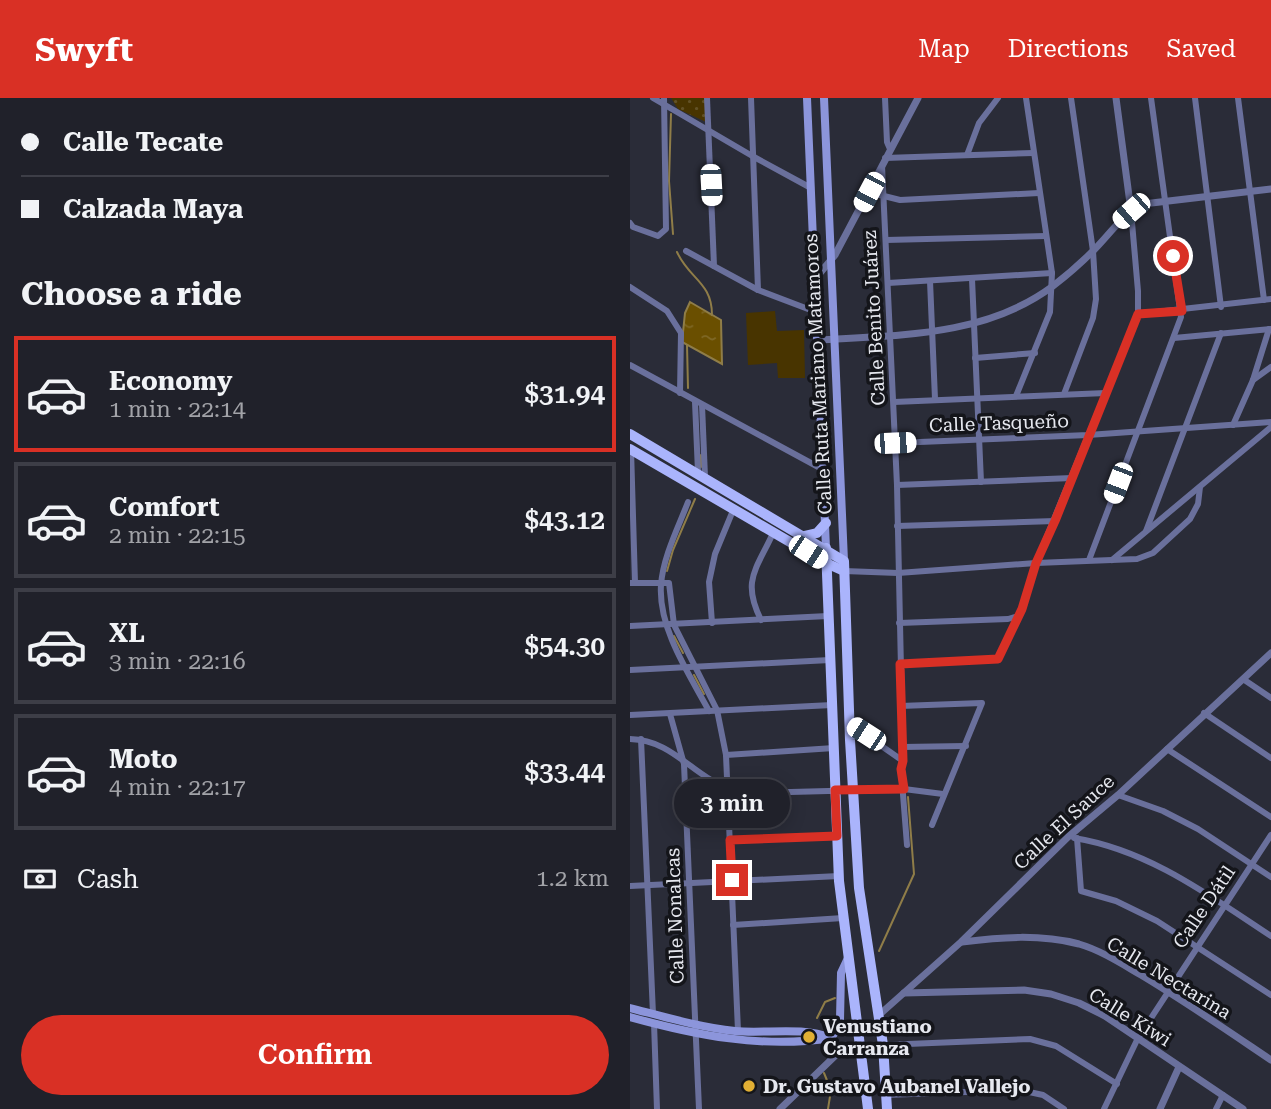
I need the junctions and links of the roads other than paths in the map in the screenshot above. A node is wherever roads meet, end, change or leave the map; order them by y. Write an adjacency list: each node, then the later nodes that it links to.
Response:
1 (653, 98): 15 (street)
2 (707, 98): 16 (street)
3 (751, 98): 20 (street)
4 (807, 98): 23 (main road, Calle Ruta Mariano Matamoros)
5 (824, 98): 37 (main road, Calle Ruta Mariano Matamoros)
6 (885, 98): 17 (street)
7 (918, 98): 17 (street)
8 (998, 98): 19 (street)
9 (1027, 98): 18 (street)
10 (1071, 98): 36 (street)
11 (1116, 98): 31 (street)
12 (1151, 98): 30 (street)
13 (1195, 98): 29 (street)
14 (1238, 98): 25 (street)
15 (664, 101): 16 (street); 32 (street)
16 (708, 131): 20 (street); 38 (street)
17 (890, 149): 21 (street)
18 (1033, 153): 19 (street); 27 (street)
19 (967, 155): 21 (street)
20 (754, 157): 23 (street); 46 (street)
21 (886, 158): 22 (street)
22 (882, 166): 26 (street); 28 (street, Calle Benito Juárez)
23 (811, 188): 40 (main road, Calle Ruta Mariano Matamoros)
24 (1271, 189): 25 (street)
25 (1250, 191): 29 (street); 47 (street)
26 (869, 192): 28 (street); 37 (street)
27 (1039, 193): 28 (street); 33 (street)
28 (885, 196): 34 (street, Calle Benito Juárez)
29 (1209, 196): 30 (street); 48 (street)
30 (1164, 202): 31 (street); 49 (street)
31 (1131, 211): 36 (street); 51 (street)
32 (630, 223)
33 (1046, 236): 34 (street); 39 (street)
34 (886, 240): 43 (street, Calle Benito Juárez)
35 (686, 251): 38 (street)
36 (1093, 251): 45 (street); 67 (street)
37 (830, 263): 40 (street); 58 (main road, Calle Ruta Mariano Matamoros)
38 (714, 266): 46 (street)
39 (1052, 273): 41 (street); 45 (street)
40 (815, 279): 50 (main road, Calle Ruta Mariano Matamoros)
41 (972, 279): 42 (street); 52 (street)
42 (930, 281): 43 (street); 54 (street)
43 (888, 283): 56 (street, Calle Benito Juárez)
44 (630, 287): 65 (street)
45 (1052, 287): 52 (street); 60 (street)
46 (758, 290): 50 (street)
47 (1267, 300): 48 (street)
48 (1221, 307): 49 (street)
49 (1182, 311): 51 (street); 57 (street)
50 (816, 312): 59 (main road, Calle Ruta Mariano Matamoros)
51 (1138, 314): 66 (street)
52 (974, 323): 54 (street); 61 (street)
53 (1270, 329): 55 (street); 64 (street)
54 (933, 333): 56 (street); 70 (street)
55 (1222, 333): 57 (street); 75 (street)
56 (889, 337): 58 (street); 71 (street, Calle Benito Juárez)
57 (1174, 338): 76 (street)
58 (834, 339): 59 (street); 101 (main road, Calle Ruta Mariano Matamoros)
59 (817, 340): 82 (main road, Calle Ruta Mariano Matamoros)
60 (1035, 353): 61 (street); 68 (street)
61 (975, 358): 69 (street)
62 (630, 365): 65 (street)
63 (1271, 367): 64 (street)
64 (1252, 380): 73 (street)
65 (680, 393): 72 (street)
66 (1106, 393): 67 (street); 78 (street)
67 (1064, 394): 68 (street)
68 (1016, 396): 69 (street)
69 (977, 398): 70 (street); 79 (street)
70 (935, 399): 71 (street)
71 (894, 402): 80 (street, Calle Benito Juárez)
72 (699, 404): 82 (street); 83 (street)
73 (1233, 425): 74 (street, Calle Tasqueño); 75 (street, Calle Tasqueño)
74 (1271, 425): 87 (street)
75 (1183, 429): 76 (street, Calle Tasqueño); 94 (street)
76 (1137, 432): 78 (street, Calle Tasqueño); 97 (street)
77 (630, 434): 83 (main road)
78 (1088, 435): 79 (street, Calle Tasqueño); 84 (street)
79 (979, 440): 80 (street, Calle Tasqueño); 85 (street)
80 (895, 443): 86 (street, Calle Benito Juárez)
81 (630, 449): 89 (main road); 103 (street)
82 (822, 469): 91 (main road, Calle Ruta Mariano Matamoros)
83 (702, 475): 95 (main road)
84 (1072, 478): 85 (street); 90 (street)
85 (981, 482): 86 (street)
86 (897, 485): 92 (street, Calle Benito Juárez)
87 (1200, 487): 94 (street); 98 (street)
88 (688, 502): 104 (street)
89 (734, 508): 93 (main road); 108 (street)
90 (1055, 521): 92 (street); 100 (street)
91 (825, 523): 95 (main road); 96 (main road, Calle Ruta Mariano Matamoros)
92 (897, 526): 102 (street, Calle Benito Juárez)
93 (774, 531): 99 (main road); 107 (street)
94 (1146, 531): 98 (street)
95 (804, 536): 96 (main road)
96 (826, 548): 99 (main road, Calle Ruta Mariano Matamoros); 101 (main road)
97 (1089, 560): 98 (street); 100 (street)
98 (1112, 560)
99 (825, 563): 101 (main road); 106 (main road, Calle Ruta Mariano Matamoros)
100 (1036, 563): 102 (street); 105 (street)
101 (844, 566): 102 (street); 128 (main road, Calle Ruta Mariano Matamoros)
102 (898, 573): 109 (street, Calle Benito Juárez)
103 (633, 583): 104 (street)
104 (665, 583): 110 (street); 111 (street)
105 (1018, 616): 109 (street); 115 (street)
106 (828, 617): 107 (street); 114 (main road, Calle Ruta Mariano Matamoros)
107 (761, 620): 108 (street)
108 (712, 623): 111 (street)
109 (899, 623): 115 (street, Calle Benito Juárez)
110 (666, 625): 111 (street); 112 (street); 117 (street)
111 (674, 625): 116 (street)
112 (630, 626)
113 (1271, 653): 119 (street, Calle El Sauce)
114 (830, 660): 116 (street); 121 (main road, Calle Ruta Mariano Matamoros)
115 (900, 664): 122 (street, Calle Benito Juárez)
116 (696, 666): 117 (street); 123 (street)
117 (687, 667): 118 (street); 124 (street)
118 (630, 670)
119 (1243, 679): 120 (street); 125 (street, Calle El Sauce)
120 (1271, 698)
121 (832, 705): 123 (street); 133 (main road, Calle Ruta Mariano Matamoros)
122 (900, 706): 131 (street); 132 (street, Calle Benito Juárez)
123 (717, 710): 124 (street); 135 (street)
124 (709, 711): 126 (street)
125 (1204, 713): 134 (street, Calle El Sauce); 136 (street)
126 (670, 714): 127 (street); 137 (street, Calle Nonalcas)
127 (630, 715)
128 (850, 724): 138 (street); 140 (main road, Calle Ruta Mariano Matamoros)
129 (630, 739): 130 (street)
130 (641, 739): 137 (street); 159 (street)
131 (966, 746): 132 (street); 145 (street)
132 (902, 747): 138 (street, Calle Benito Juárez)
133 (834, 748): 135 (street); 139 (main road, Calle Ruta Mariano Matamoros)
134 (1167, 748): 146 (street, Calle El Sauce); 147 (street)
135 (726, 755): 142 (street)
136 (1271, 758)
137 (683, 761): 142 (street); 158 (street, Calle Nonalcas)
138 (903, 761): 141 (street, Calle Benito Juárez)
139 (835, 768): 140 (main road); 143 (main road, Calle Ruta Mariano Matamoros)
140 (853, 777): 144 (main road, Calle Ruta Mariano Matamoros)
141 (904, 789): 144 (street); 145 (street); 153 (street, Calle Benito Juárez)
142 (729, 790): 143 (street); 152 (street)
143 (835, 790): 144 (street); 150 (main road, Calle Ruta Mariano Matamoros)
144 (853, 790): 161 (main road, Calle Ruta Mariano Matamoros)
145 (943, 794): 148 (street)
146 (1118, 795): 151 (street, Calle El Sauce); 154 (street)
147 (1271, 817)
148 (932, 825)
149 (1271, 835): 154 (street, Calle Dátil)
150 (837, 836): 152 (street); 156 (main road, Calle Ruta Mariano Matamoros)
151 (1073, 838): 162 (street); 166 (street, Calle El Sauce); 167 (street)
152 (730, 840): 157 (street)
153 (907, 845)
154 (1251, 864): 155 (street); 162 (street, Calle Dátil)
155 (1271, 877)
156 (839, 878): 157 (street); 161 (main road); 163 (main road, Calle Ruta Mariano Matamoros)
157 (732, 880): 158 (street); 164 (street)
158 (690, 883): 159 (street); 176 (street, Calle Nonalcas)
159 (647, 885): 160 (street); 175 (street)
160 (630, 886)
161 (859, 888): 173 (main road, Calle Ruta Mariano Matamoros)
162 (1224, 906): 165 (street); 167 (street, Calle Dátil)
163 (843, 918): 164 (street); 168 (main road, Calle Ruta Mariano Matamoros)
164 (733, 925): 177 (street)
165 (1271, 936)
166 (961, 942): 169 (street, Calle Nectarina); 170 (street, Calle El Sauce)
167 (1197, 947): 169 (street, Calle Dátil); 171 (street)
168 (849, 957): 178 (main road); 190 (main road, Calle Ruta Mariano Matamoros)
169 (1167, 991): 179 (street, Calle Dátil); 181 (street, Calle Nectarina)
170 (904, 993): 173 (street, Calle El Sauce); 179 (street, Calle Kiwi)
171 (1271, 995)
172 (630, 1008): 175 (main road)
173 (879, 1015): 180 (main road, Calle Ruta Mariano Matamoros)
174 (630, 1017): 175 (main road)
175 (653, 1019): 176 (main road); 187 (street)
176 (696, 1030): 177 (main road); 178 (main road); 188 (street, Calle Nonalcas)
177 (738, 1031): 178 (main road)
178 (831, 1038): 189 (street)
179 (1138, 1038): 182 (street, Calle Kiwi); 183 (street, Calle Dátil)
180 (883, 1045): 183 (street); 184 (main road, Calle Ruta Mariano Matamoros)
181 (1271, 1060)
182 (1179, 1067): 185 (street, Calle Kiwi); 194 (street)
183 (1116, 1084): 193 (street, Calle Dátil)
184 (886, 1095): 186 (street); 191 (main road, Calle Ruta Mariano Matamoros)
185 (1223, 1095): 195 (street); 196 (street, Calle Kiwi)
186 (1052, 1106): 192 (street)
187 (657, 1109)
188 (699, 1109)
189 (780, 1109)
190 (868, 1109)
191 (887, 1109)
192 (1064, 1109)
193 (1104, 1109)
194 (1160, 1109)
195 (1216, 1109)
196 (1243, 1109)

